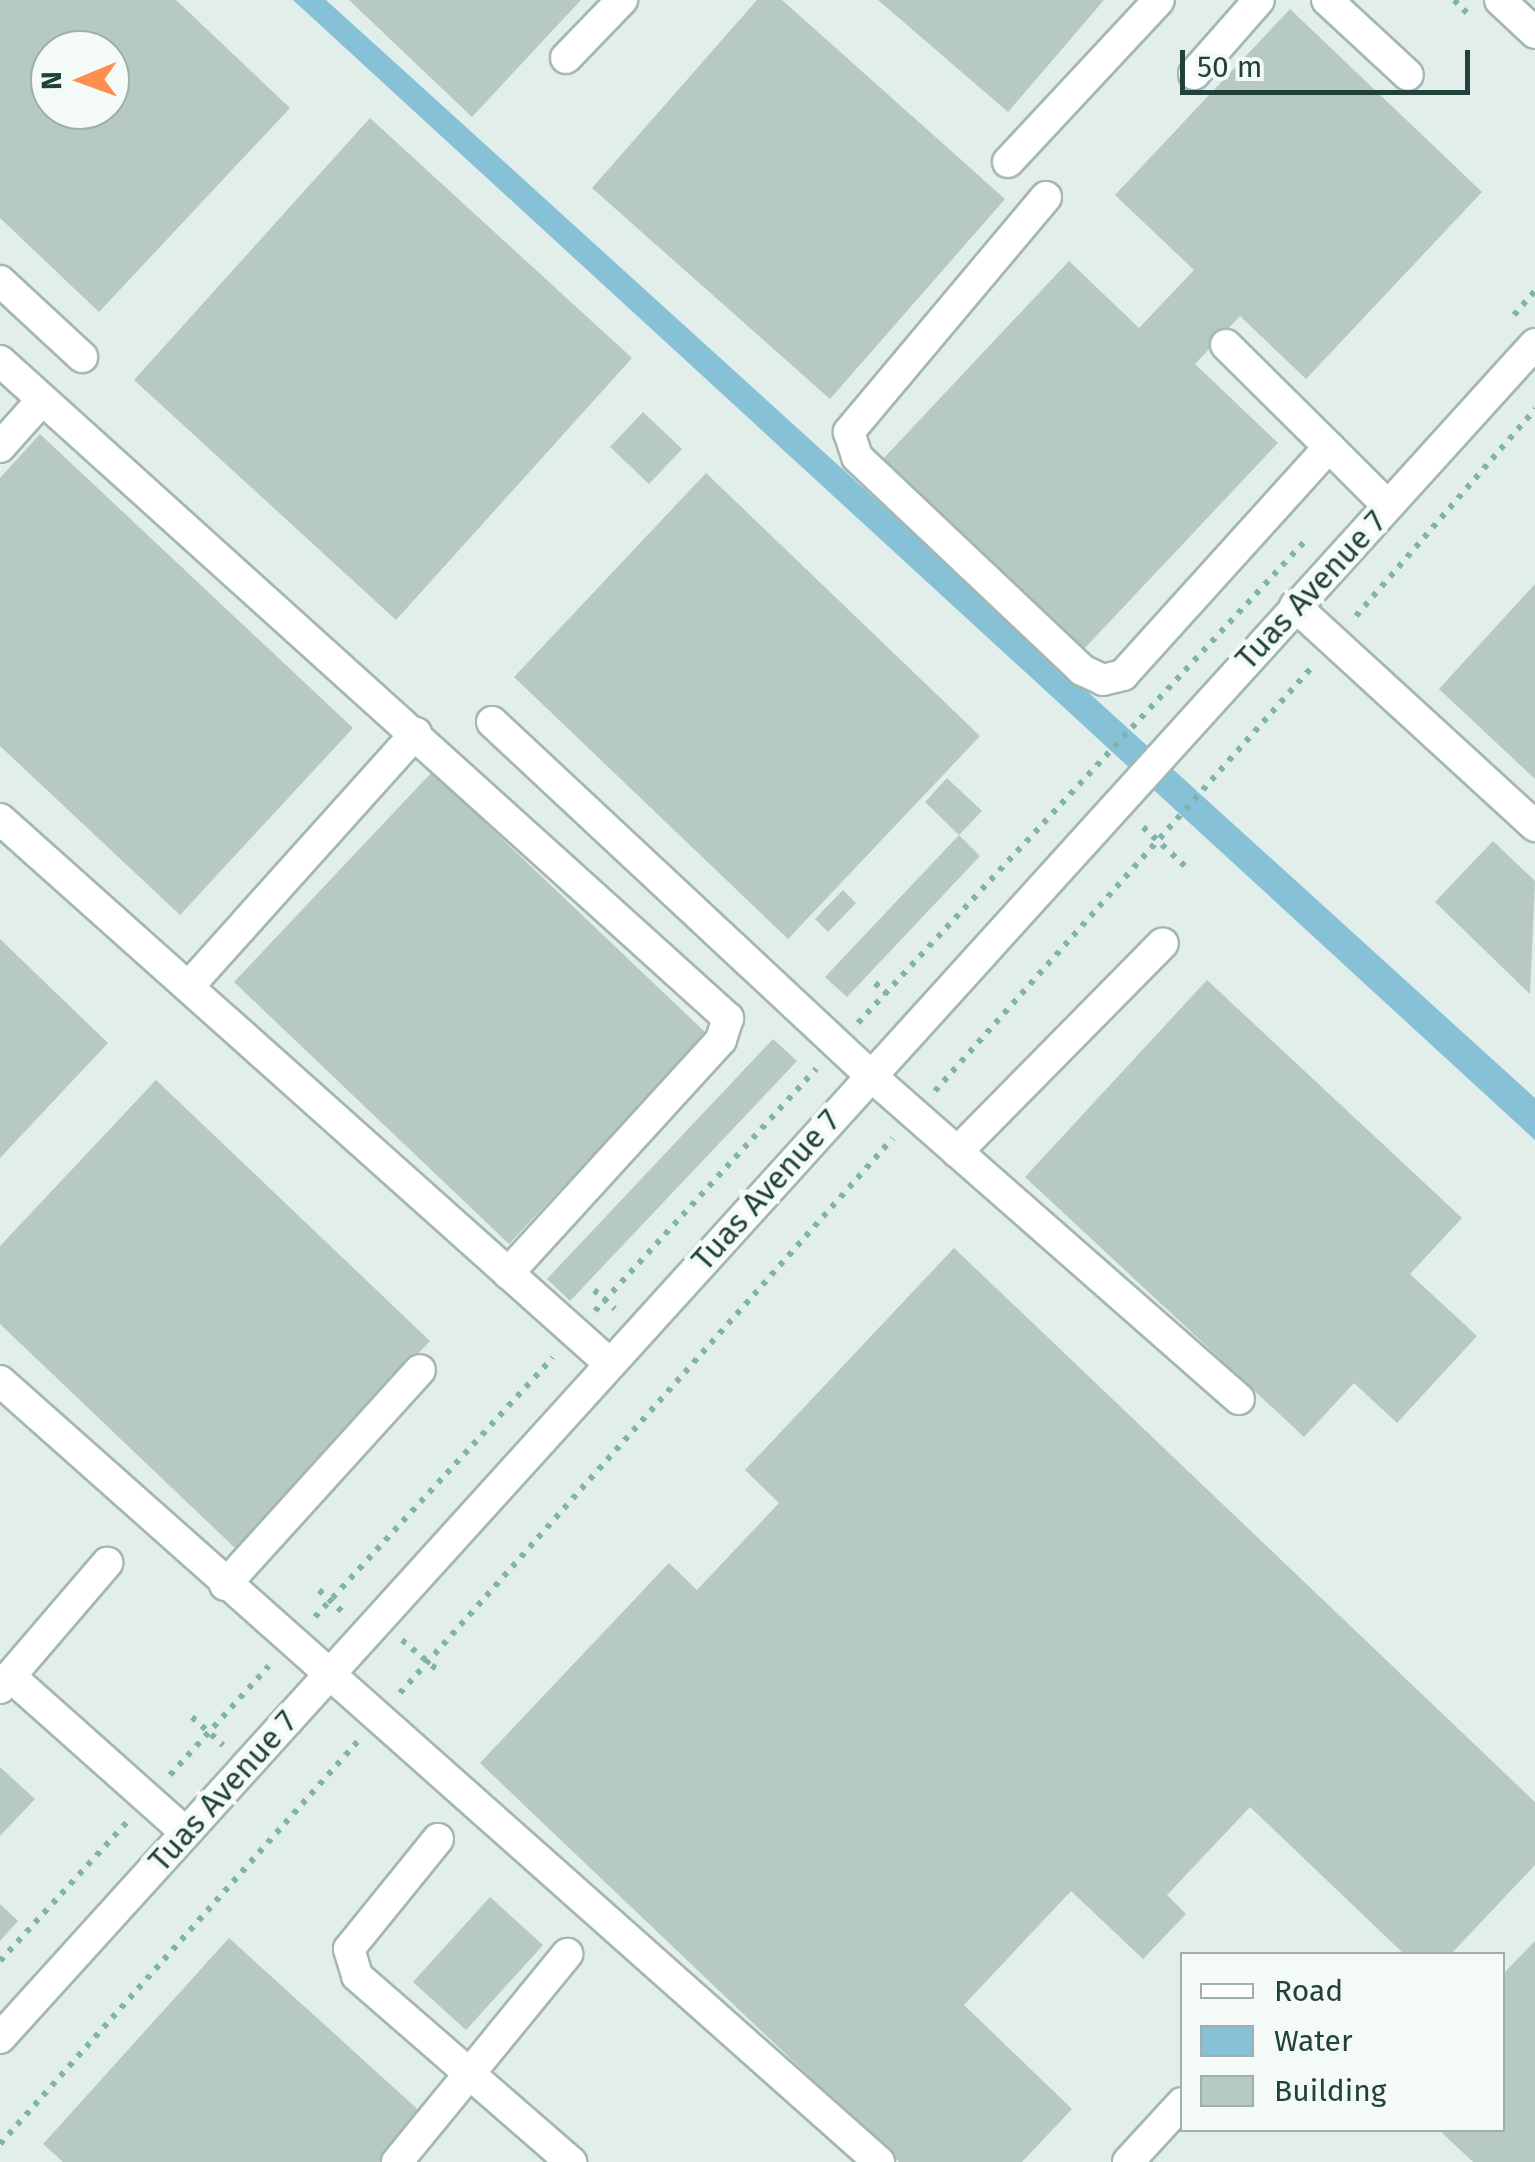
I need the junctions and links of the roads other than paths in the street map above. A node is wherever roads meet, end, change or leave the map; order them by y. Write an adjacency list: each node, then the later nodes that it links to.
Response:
1 (622, 0): 7 (street)
2 (1159, 0): 10 (street)
3 (1259, 0): 8 (street)
4 (1327, 0): 9 (street)
5 (1500, 0): 6 (street)
6 (1535, 33)
7 (566, 58)
8 (1194, 74)
9 (1408, 75)
10 (1008, 162)
11 (1046, 196): 19 (street)
12 (0, 280): 15 (street)
13 (1535, 344): 20 (street, Tuas Avenue 7)
14 (1226, 345): 19 (street)
15 (82, 357)
16 (0, 361): 17 (street)
17 (42, 400): 18 (street); 23 (street)
18 (0, 446)
19 (1329, 447): 20 (street)
20 (1388, 506): 21 (street, Tuas Avenue 7)
21 (1295, 606): 25 (street); 28 (street, Tuas Avenue 7)
22 (492, 722): 28 (street)
23 (416, 732): 27 (street); 30 (street)
24 (0, 819): 27 (street)
25 (1535, 826)
26 (1163, 943): 29 (street)
27 (189, 986): 30 (street)
28 (870, 1075): 29 (street); 31 (street, Tuas Avenue 7)
29 (957, 1152): 34 (street)
30 (508, 1273): 31 (street)
31 (608, 1363): 37 (street, Tuas Avenue 7)
32 (420, 1370): 36 (street)
33 (0, 1381): 36 (street)
34 (1239, 1399)
35 (107, 1563): 38 (street)
36 (225, 1585): 37 (street)
37 (326, 1677): 39 (street, Tuas Avenue 7); 47 (street)
38 (5, 1682): 39 (street)
39 (185, 1832): 42 (street, Tuas Avenue 7)
40 (438, 1839): 43 (street)
41 (567, 1954): 43 (street)
42 (0, 2038)
43 (472, 2071): 45 (street); 46 (street)
44 (1180, 2105): 48 (street)
45 (397, 2162)
46 (570, 2162)
47 (878, 2162)
48 (1128, 2162)

